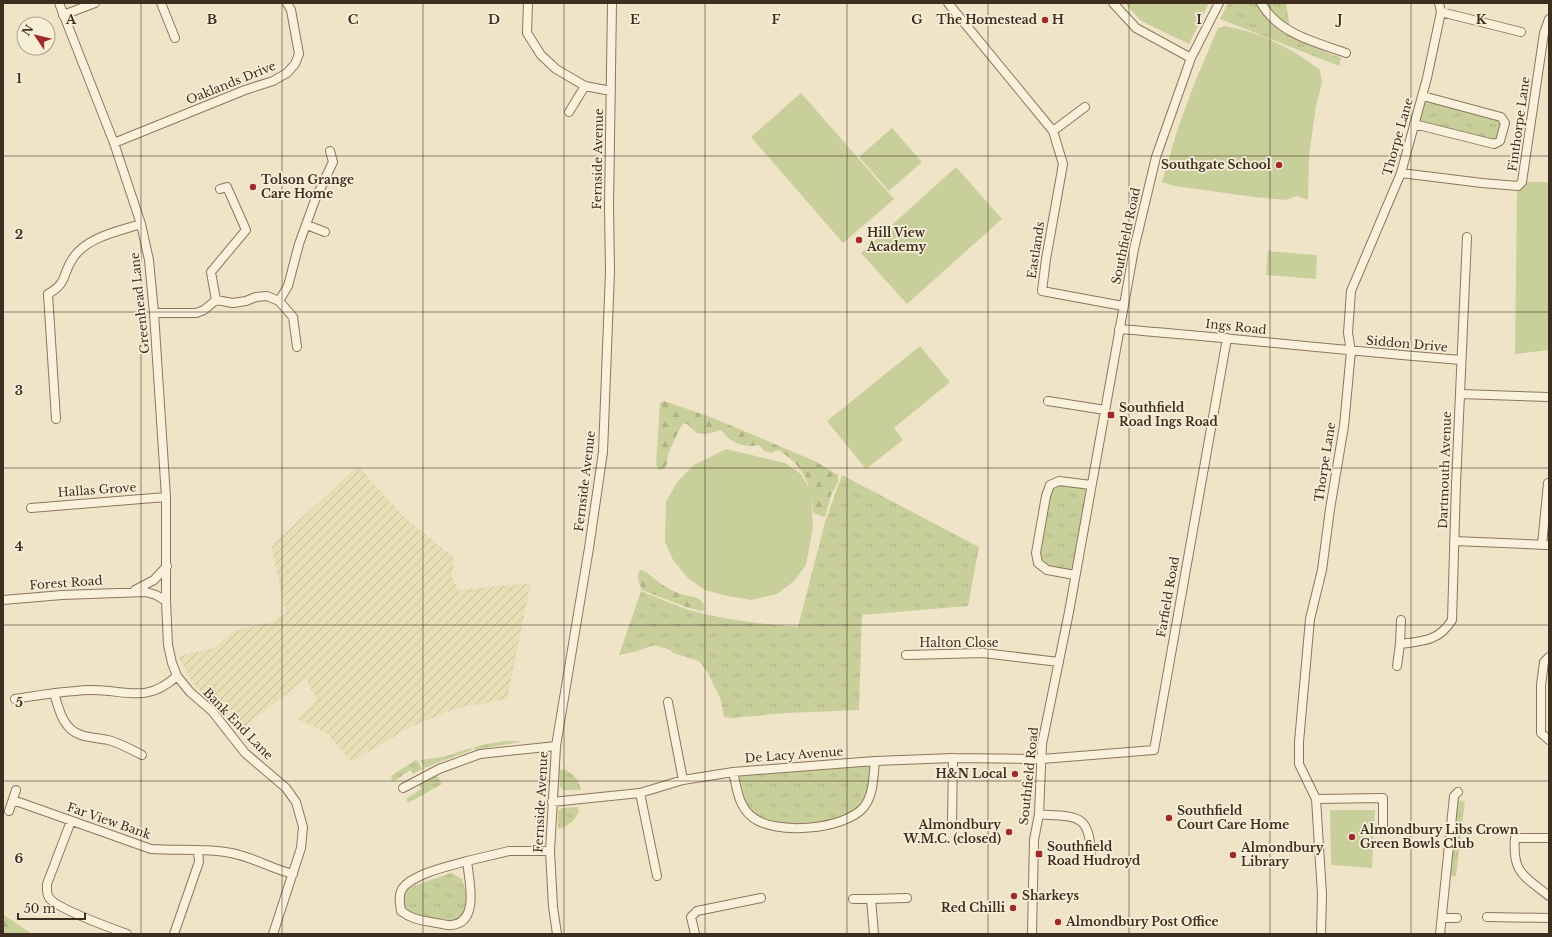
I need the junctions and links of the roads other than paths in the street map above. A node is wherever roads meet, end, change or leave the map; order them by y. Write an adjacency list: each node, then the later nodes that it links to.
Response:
1 (59, 3): 13 (street, Greenhead Lane)
2 (96, 3): 13 (street)
3 (161, 3): 16 (street)
4 (287, 3): 26 (street, Oaklands Drive)
5 (528, 3): 19 (street)
6 (612, 3): 20 (street, Fernside Avenue)
7 (948, 3): 25 (street, Eastlands)
8 (1113, 3): 18 (street)
9 (1219, 3): 18 (street, Southfield Road)
10 (1261, 3): 17 (street)
11 (1439, 3): 12 (street, Thorpe Lane)
12 (1441, 12): 15 (street); 21 (street, Thorpe Lane)
13 (63, 15): 26 (street, Greenhead Lane)
14 (1549, 19): 28 (street, Finthorpe Lane)
15 (1521, 32)
16 (175, 38)
17 (1346, 53)
18 (1190, 58): 36 (street, Southfield Road)
19 (585, 86): 20 (street); 23 (street, Fernside Avenue)
20 (611, 91): 71 (street, Fernside Avenue)
21 (1423, 96): 24 (street, Thorpe Lane); 24 (street)
22 (1085, 107): 25 (street)
23 (569, 112)
24 (1414, 124): 28 (street, Thorpe Lane)
25 (1053, 131): 36 (street, Eastlands)
26 (114, 143): 30 (street, Greenhead Lane)
27 (330, 151): 31 (street)
28 (1401, 173): 41 (street, Thorpe Lane)
29 (220, 189): 34 (street)
30 (141, 224): 37 (street, Greenhead Lane); 47 (street)
31 (307, 225): 32 (street); 35 (street)
32 (325, 232)
33 (1467, 237): 42 (street, Dartmouth Avenue)
34 (216, 300): 35 (street); 37 (street)
35 (279, 301): 40 (street)
36 (1123, 306): 38 (street, Southfield Road)
37 (154, 313): 50 (street, Greenhead Lane)
38 (1119, 329): 39 (street, Ings Road); 46 (street, Southfield Road)
39 (1227, 338): 41 (street, Ings Road); 74 (street, Farfield Road)
40 (297, 347)
41 (1351, 351): 42 (street, Siddon Drive); 82 (street, Thorpe Lane)
42 (1461, 360): 43 (street, Dartmouth Avenue)
43 (1460, 394): 44 (street); 52 (street, Dartmouth Avenue)
44 (1549, 397)
45 (1048, 401): 46 (street)
46 (1105, 410): 49 (street, Southfield Road)
47 (56, 419)
48 (1548, 483): 53 (street)
49 (1091, 485): 55 (street, Southfield Road); 55 (street)
50 (166, 497): 51 (street, Hallas Grove); 54 (street, Greenhead Lane)
51 (31, 508)
52 (1454, 541): 53 (street); 61 (street, Dartmouth Avenue)
53 (1545, 545)
54 (167, 566): 56 (street, Forest Road); 58 (street, Greenhead Lane)
55 (1075, 575): 64 (street, Southfield Road)
56 (131, 592): 57 (street, Forest Road); 58 (street, Forest Road)
57 (3, 600)
58 (166, 601): 59 (street, Greenhead Lane)
59 (168, 615): 66 (street, Bank End Lane)
60 (1401, 620): 61 (street)
61 (1400, 644): 65 (street)
62 (906, 655): 64 (street, Halton Close)
63 (1549, 657): 70 (street)
64 (1059, 662): 74 (street, Southfield Road)
65 (1398, 666)
66 (177, 676): 67 (street); 95 (street, Bank End Lane)
67 (54, 693): 68 (street); 72 (street)
68 (15, 699)
69 (668, 702): 77 (street)
70 (1549, 740)
71 (556, 746): 78 (street); 84 (street, Fernside Avenue)
72 (142, 755)
73 (953, 758): 74 (street, De Lacy Avenue); 75 (street, De Lacy Avenue); 88 (street)
74 (1042, 759): 86 (street, Southfield Road)
75 (875, 761): 76 (street, De Lacy Avenue); 76 (street)
76 (733, 772): 77 (street, De Lacy Avenue)
77 (683, 780): 81 (street, De Lacy Avenue)
78 (403, 788)
79 (16, 790): 83 (street)
80 (1458, 792): 103 (street)
81 (640, 793): 84 (street, De Lacy Avenue); 96 (street)
82 (1316, 799): 89 (street); 113 (street, Thorpe Lane)
83 (13, 800): 85 (street); 87 (street, Far View Bank)
84 (552, 802): 92 (street, Fernside Avenue)
85 (9, 811)
86 (1039, 814): 93 (street); 112 (street, Southfield Road)
87 (71, 821): 91 (street, Far View Bank); 106 (street)
88 (952, 823)
89 (1383, 829)
90 (1549, 838): 97 (street)
91 (198, 850): 95 (street, Far View Bank); 107 (street)
92 (550, 852): 94 (street); 109 (street, Fernside Avenue)
93 (1091, 853)
94 (467, 862): 94 (street)
95 (293, 874): 108 (street, Bank End Lane)
96 (657, 876)
97 (1549, 896)
98 (761, 898): 110 (street)
99 (907, 898): 101 (street)
100 (853, 899): 101 (street)
101 (872, 899): 111 (street)
102 (1486, 917): 105 (street)
103 (1442, 918): 104 (street); 114 (street)
104 (1457, 918)
105 (1549, 918)
106 (127, 934)
107 (174, 934)
108 (273, 934)
109 (557, 934)
110 (695, 934)
111 (874, 934)
112 (1032, 934)
113 (1321, 934)
114 (1440, 934)

